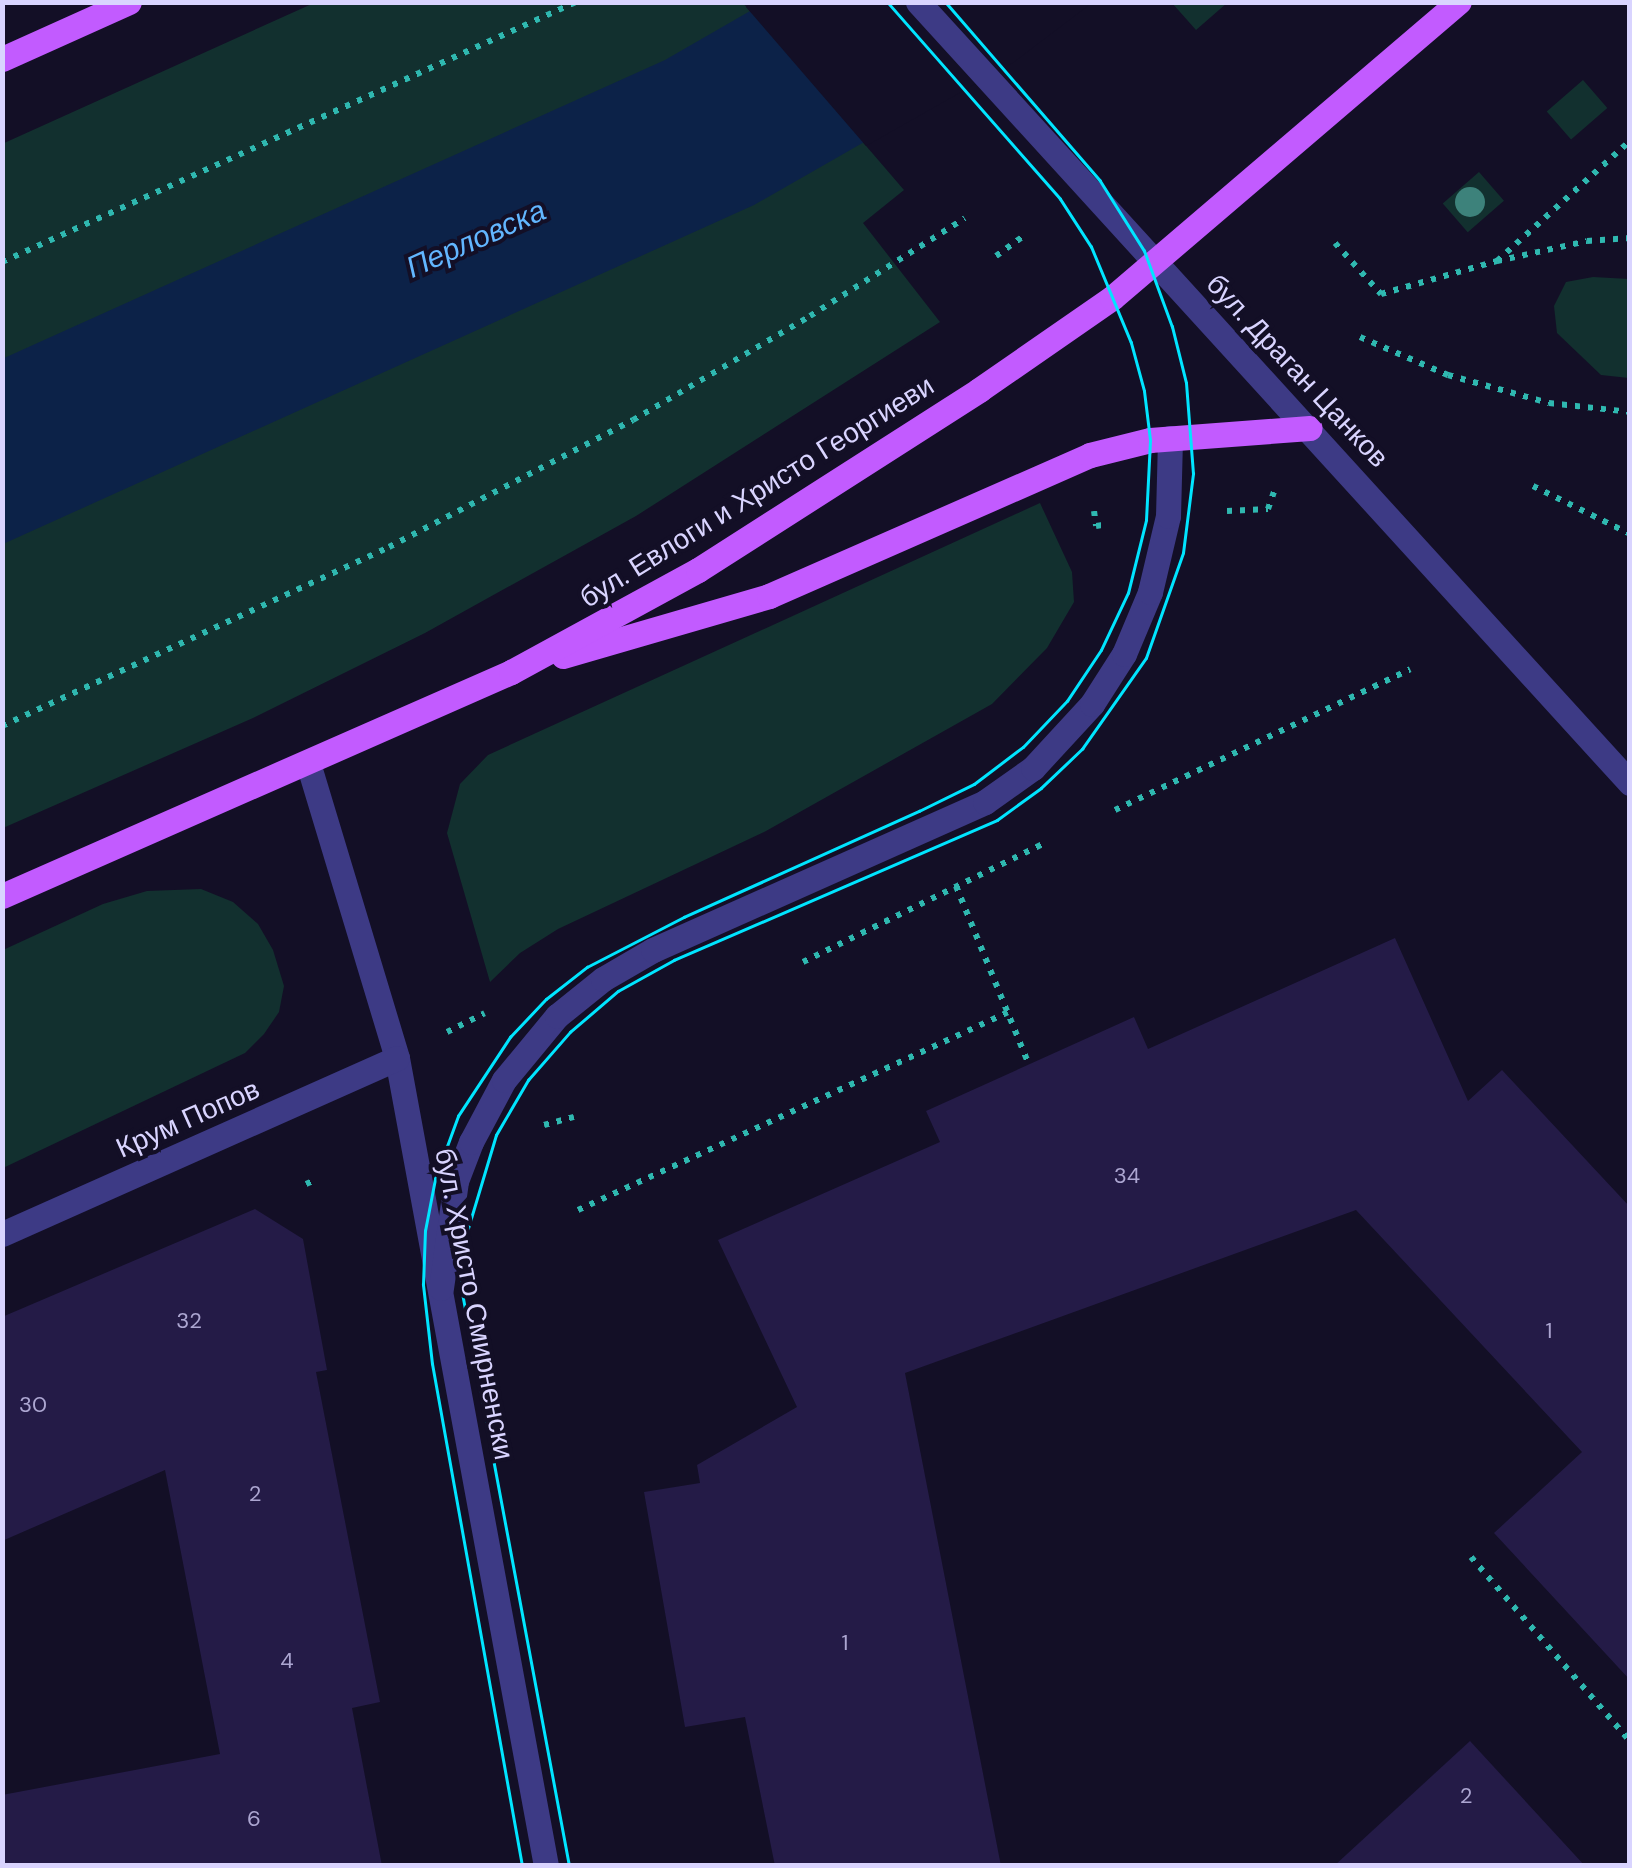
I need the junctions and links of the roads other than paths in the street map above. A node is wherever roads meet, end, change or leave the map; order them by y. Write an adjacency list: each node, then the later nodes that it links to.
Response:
1 (129, 2): 4 (main road)
2 (918, 2): 5 (street, бул. Драган Цанков)
3 (1459, 2): 5 (main road, бул. Евлоги и Христо Георгиеви)
4 (2, 59)
5 (1156, 264): 6 (street, бул. Драган Цанков); 8 (main road, бул. Евлоги и Христо Георгиеви)
6 (1310, 428): 7 (main road); 10 (street, бул. Драган Цанков)
7 (1170, 438): 8 (main road); 14 (street)
8 (511, 672): 9 (main road, бул. Евлоги и Христо Георгиеви)
9 (308, 762): 11 (main road, бул. Евлоги и Христо Георгиеви); 12 (street, бул. Христо Смирненски)
10 (1630, 783)
11 (2, 896)
12 (398, 1058): 13 (street, Крум Попов); 14 (street, бул. Христо Смирненски)
13 (2, 1234)
14 (441, 1288): 15 (street, бул. Христо Смирненски)
15 (546, 1866)

